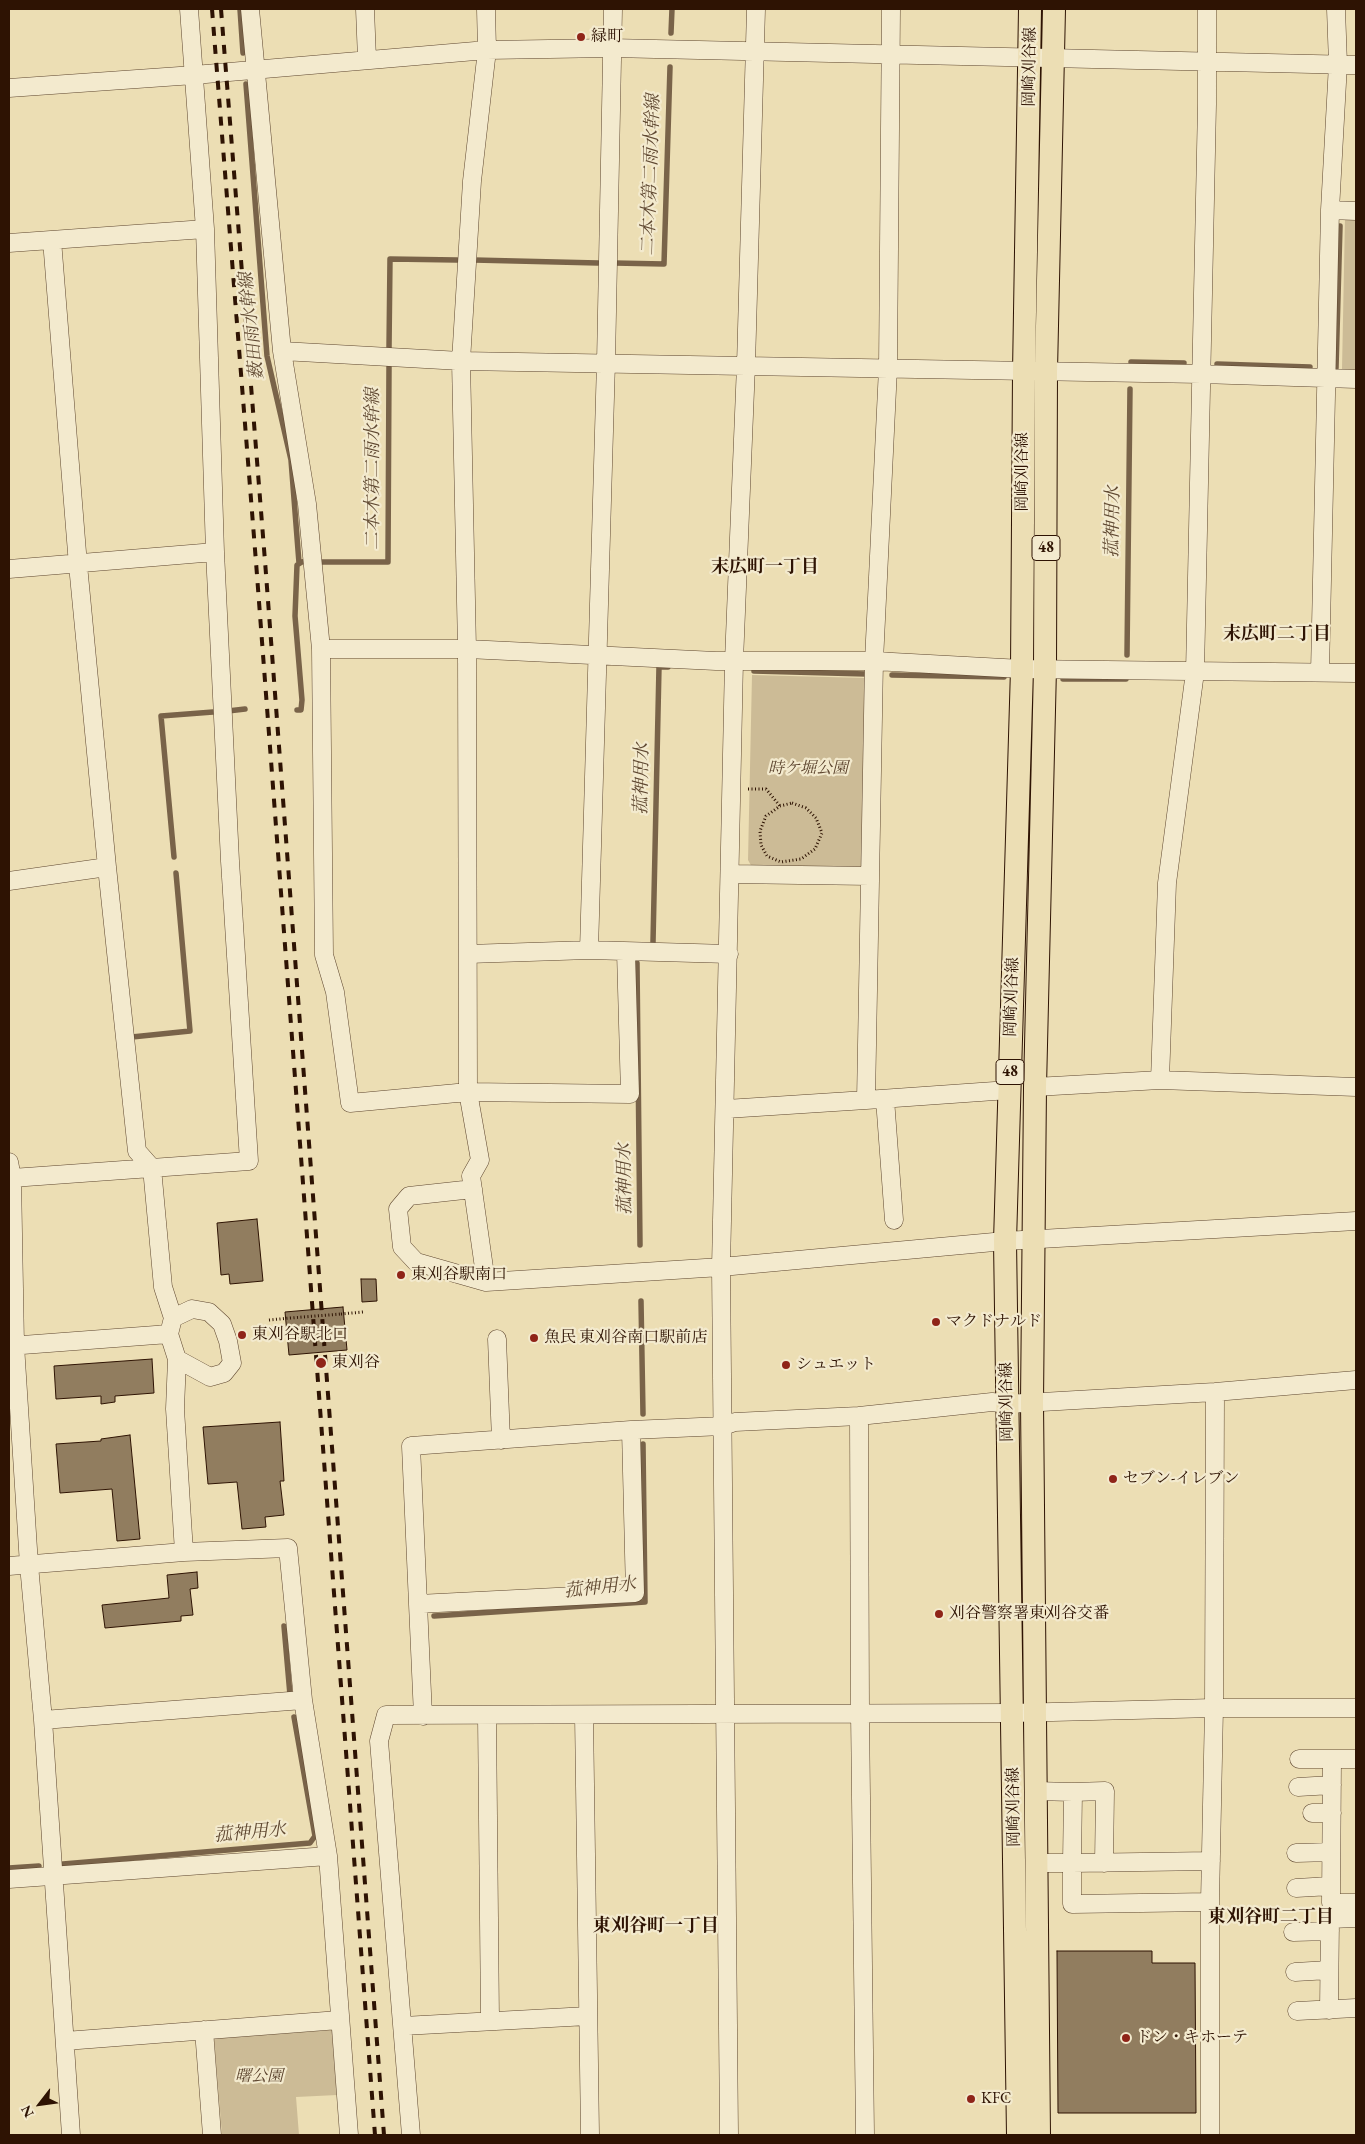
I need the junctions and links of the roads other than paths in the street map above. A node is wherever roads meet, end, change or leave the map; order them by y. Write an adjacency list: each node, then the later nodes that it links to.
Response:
1 (189, 9): 23 (street)
2 (250, 9): 22 (street)
3 (365, 9): 17 (street)
4 (486, 9): 13 (street)
5 (613, 9): 12 (street)
6 (756, 9): 14 (street)
7 (891, 9): 15 (street)
8 (1030, 9): 16 (main road, 岡崎刈谷線 / 48)
9 (1054, 9): 18 (main road, 岡崎刈谷線 / 48)
10 (1207, 9): 19 (street)
11 (1336, 9): 20 (street)
12 (611, 48): 13 (street); 14 (street); 32 (street)
13 (487, 50): 17 (street); 31 (street)
14 (756, 50): 15 (street); 33 (street)
15 (890, 56): 16 (street); 34 (street)
16 (1030, 58): 18 (street); 36 (main road, 岡崎刈谷線 / 48)
17 (367, 59): 22 (street)
18 (1054, 59): 19 (street); 35 (main road, 岡崎刈谷線 / 48)
19 (1207, 61): 20 (street); 37 (street)
20 (1338, 64): 21 (street); 25 (street)
21 (1356, 65)
22 (255, 69): 23 (street); 30 (street)
23 (194, 75): 24 (street); 27 (street)
24 (9, 88)
25 (1330, 210): 26 (street); 38 (street)
26 (1356, 210)
27 (205, 229): 28 (street); 40 (street)
28 (52, 240): 29 (street); 41 (street)
29 (9, 243)
30 (282, 351): 31 (street); 43 (street)
31 (461, 361): 32 (street); 44 (street)
32 (606, 362): 33 (street); 45 (street)
33 (746, 365): 34 (street); 46 (street)
34 (888, 368): 36 (street); 47 (street)
35 (1046, 371): 36 (street); 37 (street); 48 (main road, 岡崎刈谷線 / 48)
36 (1024, 372): 49 (main road, 岡崎刈谷線 / 48)
37 (1200, 374): 38 (street); 50 (street)
38 (1326, 379): 39 (street); 51 (street)
39 (1356, 379)
40 (215, 552): 41 (street); 69 (street)
41 (78, 565): 42 (street); 53 (street)
42 (9, 570)
43 (321, 649): 44 (street); 65 (street)
44 (467, 650): 45 (street); 59 (street)
45 (597, 655): 46 (street); 57 (street)
46 (734, 661): 47 (street); 54 (street)
47 (874, 661): 49 (street); 55 (street)
48 (1045, 668): 49 (street); 50 (street); 62 (main road, 岡崎刈谷線 / 48)
49 (1022, 669): 64 (main road, 岡崎刈谷線 / 48)
50 (1195, 672): 51 (street); 61 (street)
51 (1320, 672): 52 (street)
52 (1356, 673)
53 (107, 867): 56 (street); 69 (street)
54 (730, 874): 55 (street); 60 (street)
55 (870, 876): 67 (street)
56 (9, 881)
57 (589, 950): 58 (street); 59 (street)
58 (626, 952): 60 (street); 65 (street)
59 (468, 954): 65 (street)
60 (729, 954): 68 (street)
61 (1160, 1080): 62 (street); 63 (street)
62 (1035, 1087): 74 (main road, 岡崎刈谷線 / 48)
63 (1356, 1087)
64 (1010, 1090): 66 (street); 75 (main road, 岡崎刈谷線 / 48)
65 (468, 1092): 71 (street)
66 (885, 1099): 67 (street); 72 (street)
67 (866, 1100): 68 (street)
68 (726, 1110): 76 (street)
69 (152, 1168): 70 (street); 78 (street)
70 (10, 1170): 80 (street)
71 (473, 1189): 77 (street); 77 (street)
72 (894, 1220)
73 (1356, 1221): 74 (street)
74 (1034, 1239): 75 (street); 84 (main road, 岡崎刈谷線 / 48)
75 (1006, 1240): 76 (street); 85 (main road, 岡崎刈谷線 / 48)
76 (721, 1267): 77 (street); 87 (street)
77 (486, 1282)
78 (171, 1326): 80 (street); 81 (street); 81 (street)
79 (496, 1340): 89 (street)
80 (12, 1345): 91 (street)
81 (177, 1359): 90 (street)
82 (1356, 1380): 83 (street)
83 (1215, 1392): 84 (street); 95 (street)
84 (1032, 1402): 85 (street); 97 (main road, 岡崎刈谷線 / 48)
85 (1007, 1404): 86 (street); 99 (main road, 岡崎刈谷線 / 48)
86 (859, 1416): 87 (street); 100 (street)
87 (723, 1426): 88 (street); 98 (street)
88 (631, 1430): 89 (street); 93 (street)
89 (501, 1440): 93 (street)
90 (184, 1552): 91 (street); 94 (street)
91 (29, 1564): 92 (street); 104 (street)
92 (9, 1566)
93 (418, 1604): 102 (street)
94 (303, 1700): 104 (street); 116 (street)
95 (1214, 1708): 96 (street); 97 (street); 117 (street)
96 (1356, 1708)
97 (1035, 1712): 99 (street); 110 (main road, 岡崎刈谷線 / 48)
98 (724, 1713): 100 (street); 101 (street); 146 (street)
99 (1012, 1713): 100 (street); 148 (main road, 岡崎刈谷線 / 48)
100 (860, 1714): 147 (street)
101 (584, 1715): 103 (street); 135 (street)
102 (423, 1716): 103 (street); 138 (street)
103 (487, 1716): 137 (street)
104 (43, 1720): 121 (street)
105 (1299, 1759): 106 (street)
106 (1332, 1759): 107 (street); 108 (street)
107 (1356, 1759)
108 (1332, 1785): 109 (street); 113 (street)
109 (1298, 1787)
110 (1035, 1791): 111 (street); 118 (main road, 岡崎刈谷線 / 48)
111 (1073, 1792): 119 (street); 120 (street)
112 (1312, 1813): 113 (street)
113 (1332, 1813): 114 (street)
114 (1331, 1852): 115 (street); 123 (street)
115 (1296, 1853)
116 (328, 1856): 121 (street); 136 (street)
117 (1211, 1861): 120 (street); 125 (street)
118 (1035, 1863): 119 (street); 149 (main road, 岡崎刈谷線 / 48)
119 (1072, 1863): 120 (street); 125 (street)
120 (1104, 1863)
121 (54, 1875): 122 (street); 140 (street)
122 (9, 1879)
123 (1331, 1886): 124 (street); 126 (street)
124 (1296, 1888)
125 (1210, 1902): 150 (street)
126 (1356, 1902)
127 (1356, 1918): 128 (street)
128 (1330, 1931): 129 (street); 130 (street)
129 (1293, 1932)
130 (1329, 1970): 131 (street); 133 (street)
131 (1295, 1972)
132 (1356, 2008): 133 (street)
133 (1329, 2010): 134 (street)
134 (1298, 2011)
135 (588, 2016): 137 (street); 145 (street)
136 (339, 2020): 139 (street); 143 (street)
137 (490, 2022): 138 (street)
138 (403, 2026): 144 (street)
139 (204, 2030): 140 (street); 142 (street)
140 (65, 2041): 141 (street)
141 (71, 2135)
142 (212, 2135)
143 (348, 2135)
144 (411, 2135)
145 (590, 2135)
146 (729, 2135)
147 (865, 2135)
148 (1018, 2135)
149 (1040, 2135)
150 (1210, 2135)

